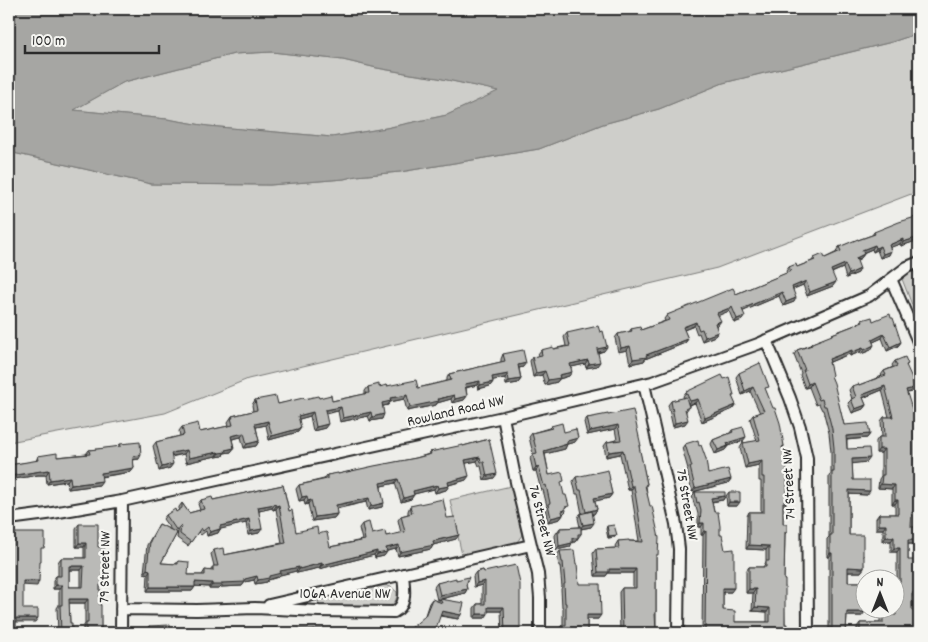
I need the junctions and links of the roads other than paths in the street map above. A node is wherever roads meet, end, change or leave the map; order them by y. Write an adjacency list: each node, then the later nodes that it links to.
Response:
1 (919, 262): 2 (street, Rowland Road NW)
2 (891, 279): 3 (street, Rowland Road NW); 4 (street)
3 (766, 340): 5 (street, Rowland Road NW); 16 (street, 74 Street NW)
4 (919, 344)
5 (644, 384): 6 (street, Rowland Road NW); 15 (street, 75 Street NW)
6 (502, 417): 7 (street, Rowland Road NW); 9 (street, 76 Street NW)
7 (122, 501): 8 (street, Rowland Road NW); 12 (street, 79 Street NW)
8 (9, 519)
9 (531, 546): 10 (street, 106A Avenue NW); 14 (street, 76 Street NW)
10 (404, 574): 11 (street, 106A Avenue NW); 11 (street, 106A Avenue NW)
11 (255, 608): 12 (street, 106A Avenue NW)
12 (121, 609): 13 (street, 79 Street NW)
13 (121, 633)
14 (540, 633)
15 (678, 633)
16 (808, 633)

